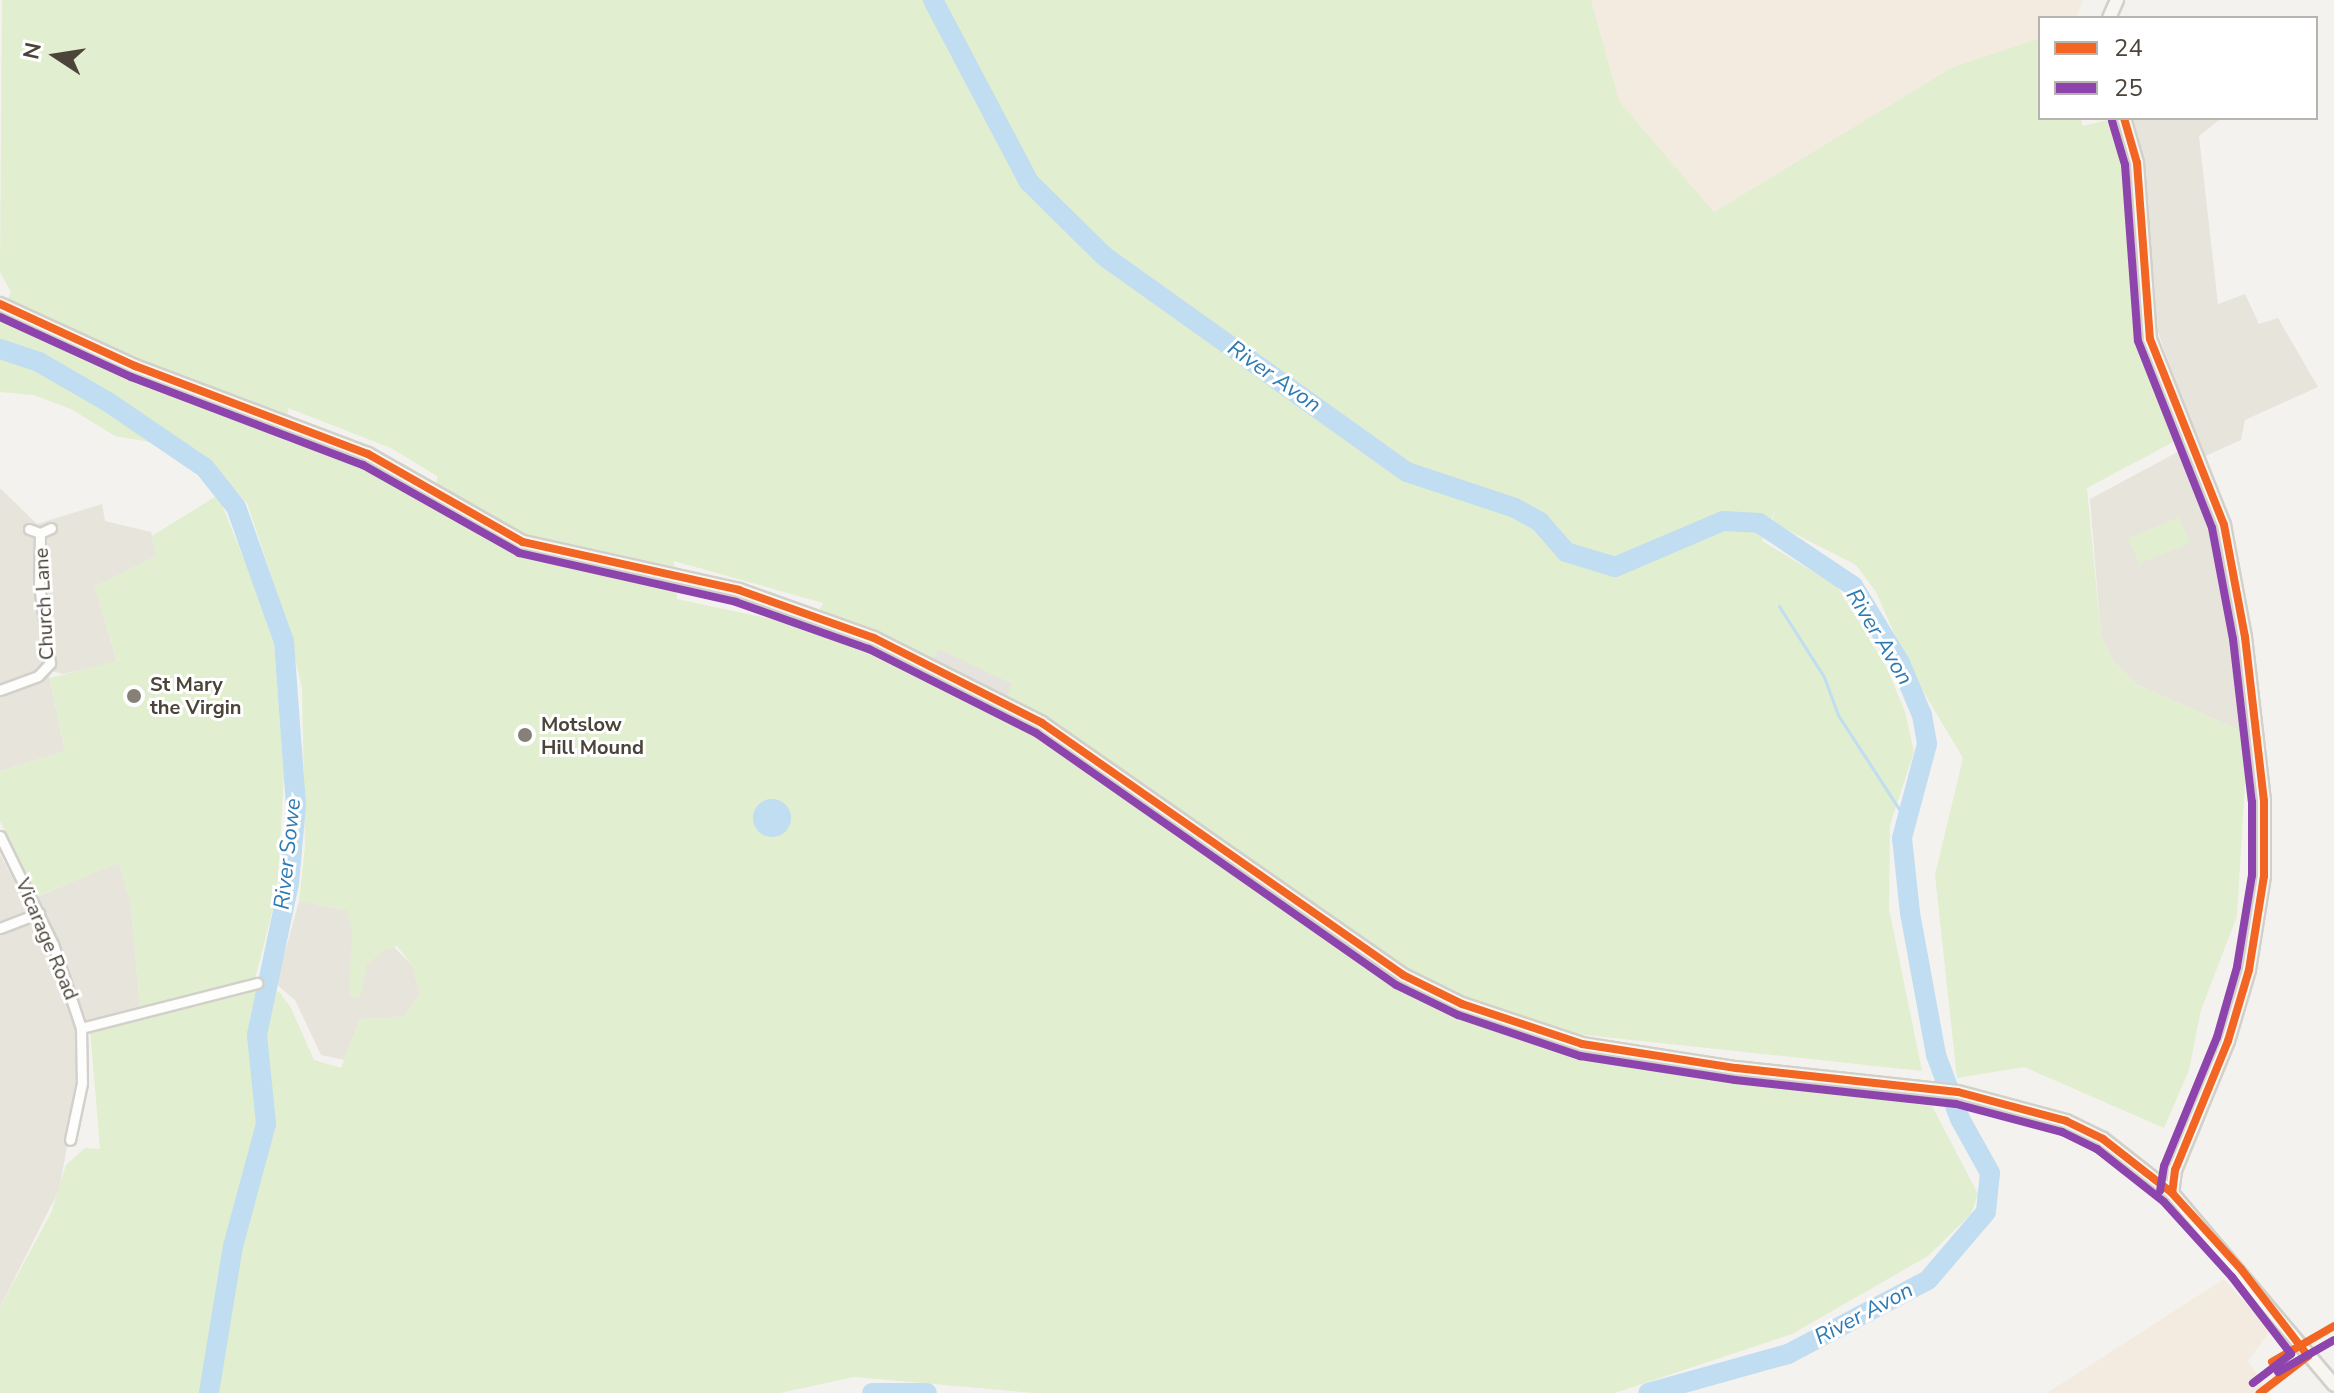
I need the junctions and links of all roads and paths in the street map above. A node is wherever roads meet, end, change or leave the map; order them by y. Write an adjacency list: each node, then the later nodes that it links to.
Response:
1 (2125, 120): 13 (main road)
2 (0, 304): 13 (main road)
3 (51, 528): 5 (street, Church Lane)
4 (29, 529): 5 (street, Church Lane)
5 (40, 533): 6 (street, Church Lane)
6 (0, 690)
7 (0, 836): 8 (street, Vicarage Road)
8 (39, 913): 9 (street); 11 (street, Vicarage Road)
9 (0, 928)
10 (257, 983): 11 (street)
11 (81, 1028): 12 (street, Vicarage Road)
12 (70, 1140)
13 (2172, 1193): 14 (main road)
14 (2334, 1385)

